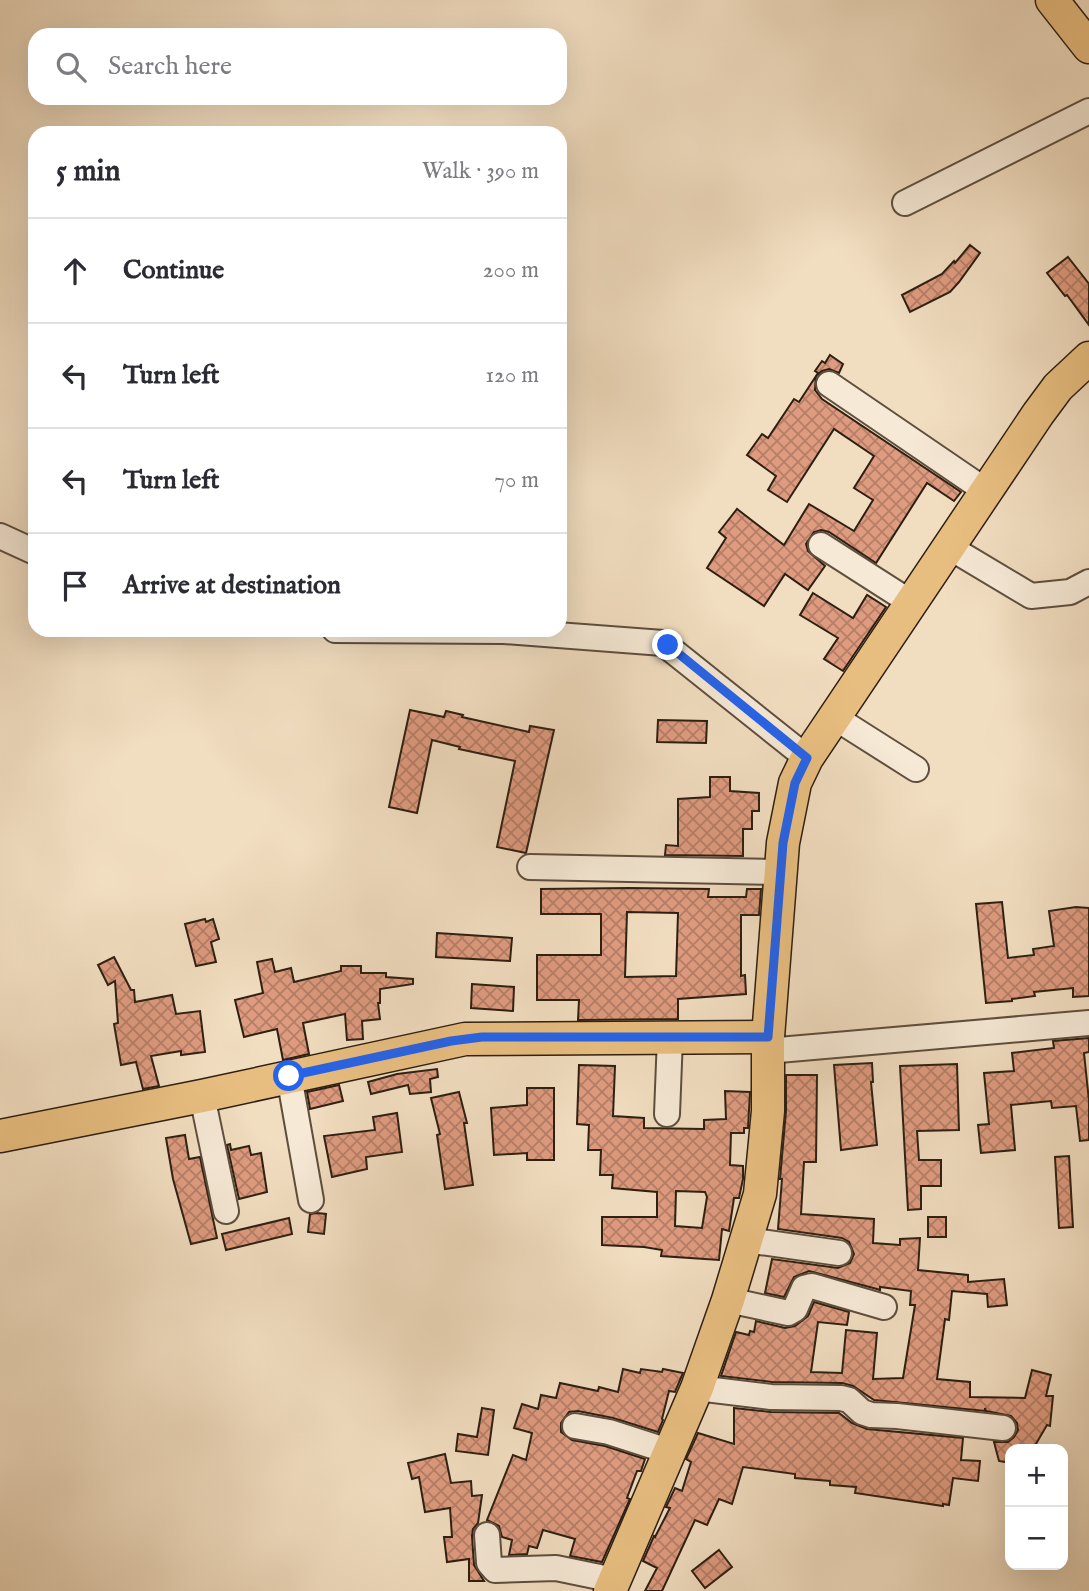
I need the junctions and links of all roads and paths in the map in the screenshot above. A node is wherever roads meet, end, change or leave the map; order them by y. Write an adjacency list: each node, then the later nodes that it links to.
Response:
1 (1052, 0): 2 (main road)
2 (1087, 40)
3 (1089, 111): 4 (street)
4 (905, 203)
5 (1089, 358): 7 (main road)
6 (829, 384): 7 (street)
7 (986, 491): 10 (main road)
8 (0, 536): 11 (street)
9 (821, 545): 13 (street)
10 (949, 547): 12 (street); 13 (main road)
11 (28, 549)
12 (1089, 582)
13 (910, 602): 15 (main road)
14 (567, 636): 16 (street)
15 (834, 717): 16 (main road); 17 (street)
16 (807, 758): 19 (main road)
17 (916, 769)
18 (530, 867): 19 (street)
19 (780, 872): 22 (main road)
20 (1089, 1023): 22 (street)
21 (670, 1037): 22 (main road); 23 (main road); 25 (street)
22 (768, 1044): 29 (main road)
23 (289, 1076): 24 (main road); 27 (street)
24 (202, 1096): 26 (main road); 28 (street)
25 (667, 1114)
26 (0, 1136)
27 (311, 1200)
28 (226, 1212)
29 (746, 1240): 30 (street); 31 (main road)
30 (839, 1252)
31 (728, 1300): 32 (street); 33 (main road)
32 (884, 1307)
33 (697, 1388): 35 (street); 36 (main road)
34 (575, 1426): 36 (street)
35 (1003, 1428)
36 (671, 1452): 38 (main road)
37 (487, 1535): 38 (street)
38 (612, 1586)

